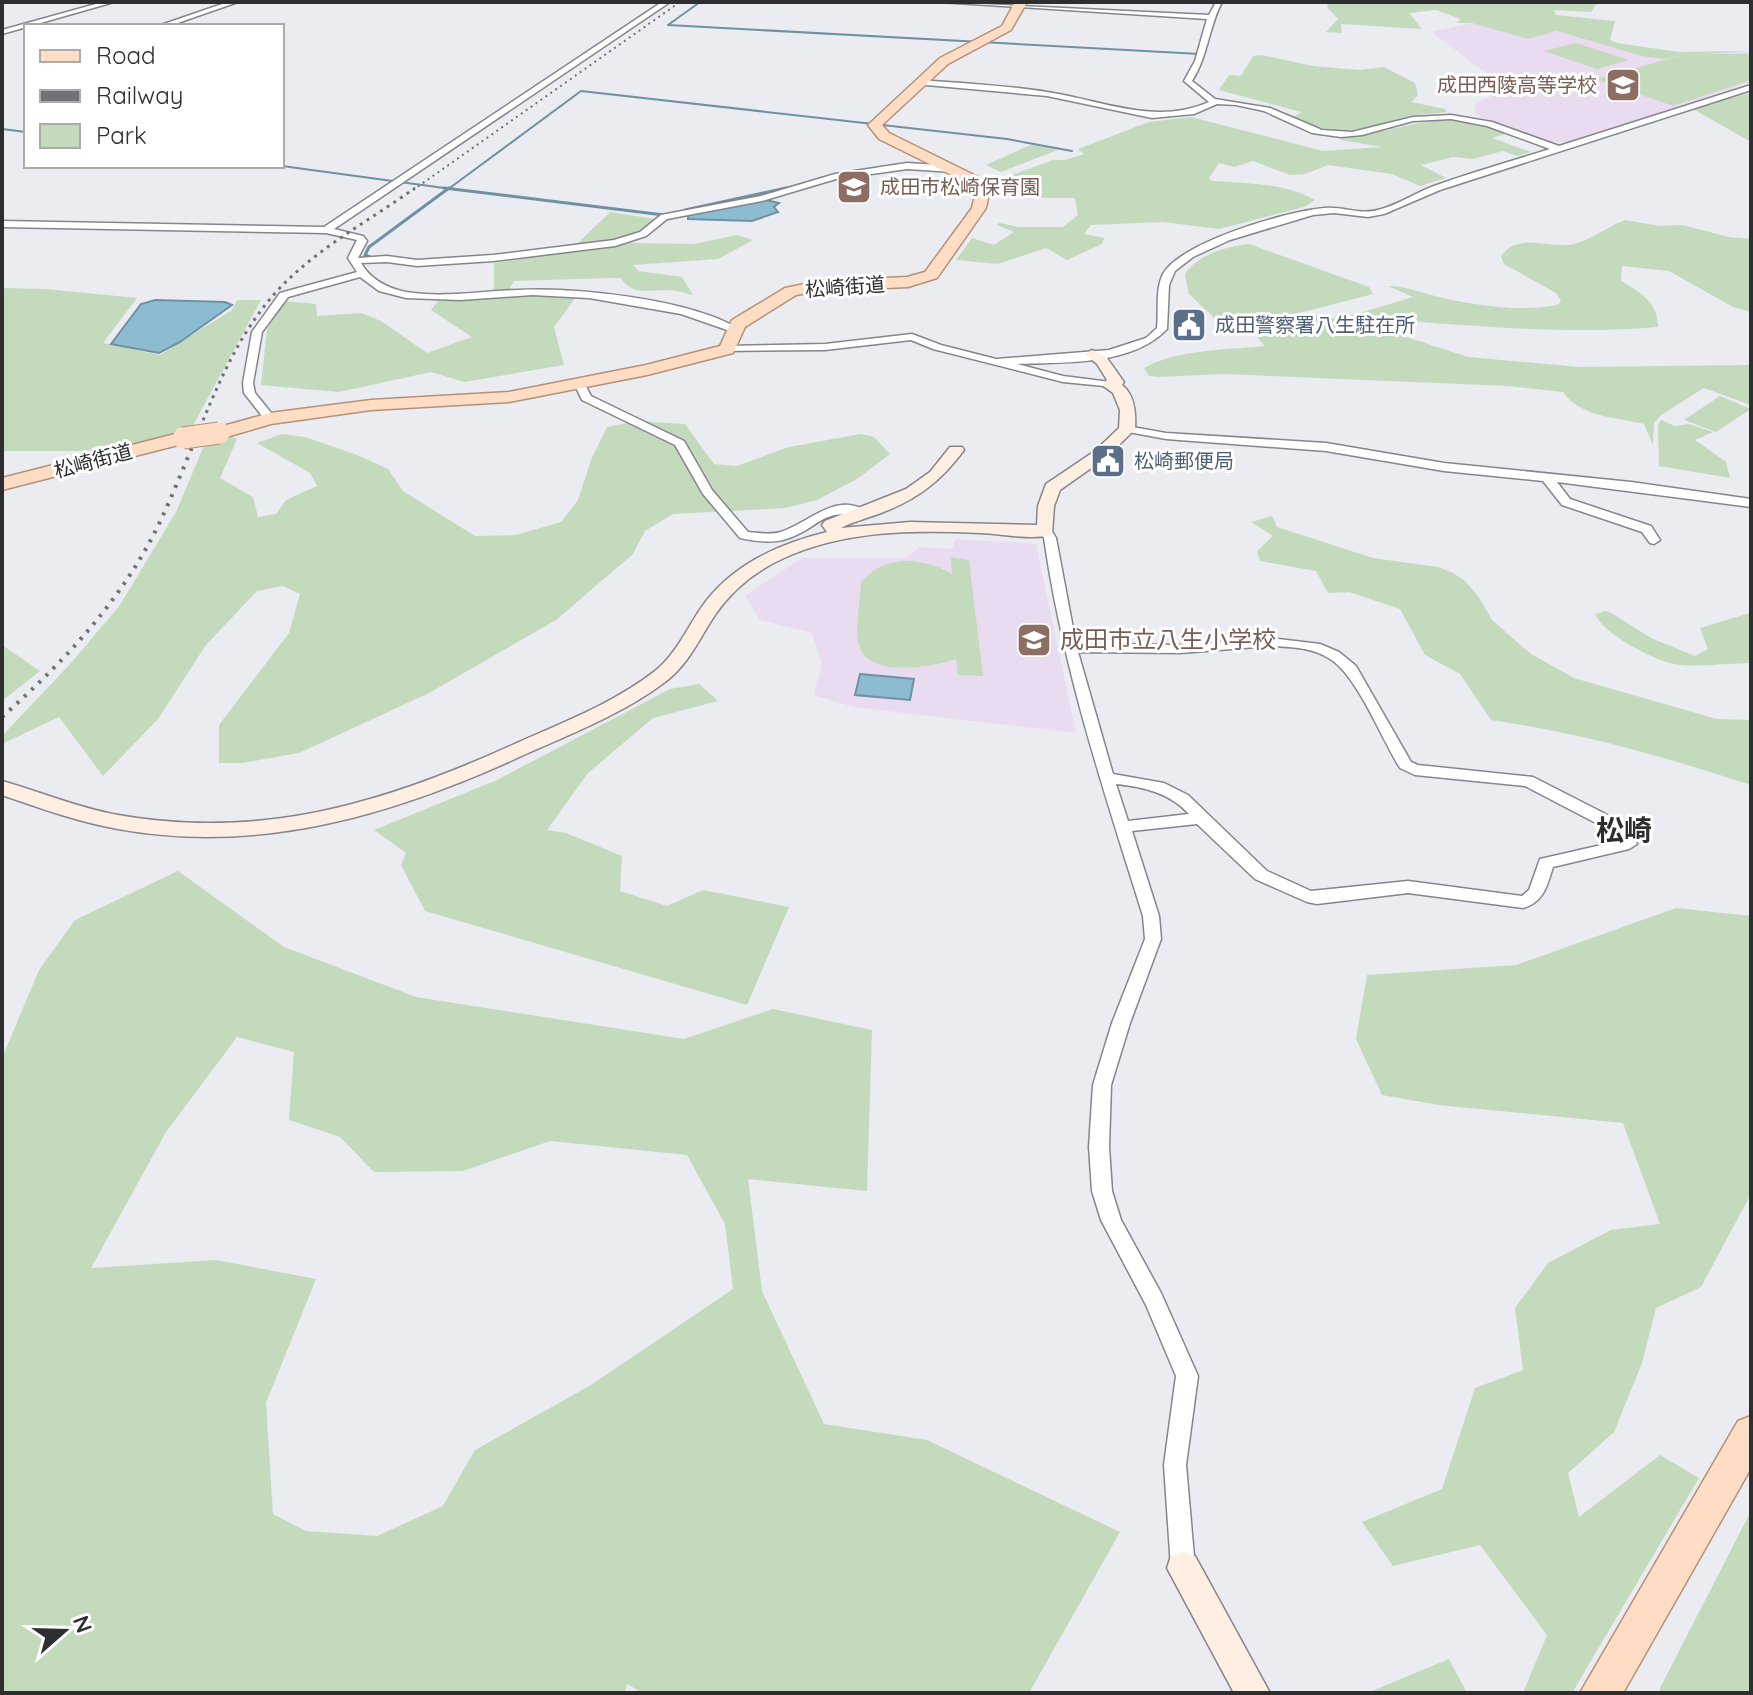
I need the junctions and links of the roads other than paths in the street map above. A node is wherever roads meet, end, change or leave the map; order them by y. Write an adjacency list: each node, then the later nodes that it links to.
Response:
1 (111, 2): 8 (street)
2 (667, 2): 18 (street)
3 (943, 2): 6 (street)
4 (1219, 2): 7 (street)
5 (227, 3): 9 (street)
6 (1020, 4): 7 (street); 12 (main road, 松崎街道)
7 (1213, 17): 14 (street)
8 (31, 24)
9 (168, 24)
10 (24, 26): 11 (street)
11 (2, 32)
12 (918, 82): 14 (street); 16 (main road, 松崎街道)
13 (1751, 87): 15 (street)
14 (1214, 101): 15 (street)
15 (1561, 150): 23 (street)
16 (953, 169): 19 (street); 21 (main road, 松崎街道)
17 (2, 224): 18 (street)
18 (326, 230): 19 (street)
19 (354, 261): 20 (street)
20 (361, 274): 21 (street); 27 (street)
21 (734, 329): 22 (main road)
22 (727, 349): 24 (street); 25 (main road)
23 (1092, 354): 24 (street); 26 (street)
24 (995, 362): 26 (street)
25 (579, 383): 27 (main road); 33 (street)
26 (1110, 385): 28 (street)
27 (270, 419): 31 (main road, 松崎街道, bridge)
28 (1127, 429): 30 (street); 34 (street)
29 (956, 450): 33 (street)
30 (1547, 478): 32 (street); 36 (street)
31 (2, 484)
32 (1751, 503)
33 (864, 514): 35 (street)
34 (1046, 531): 35 (street); 37 (street)
35 (838, 535): 39 (street)
36 (1654, 540)
37 (1069, 648): 38 (street); 40 (street)
38 (1105, 778): 40 (street); 41 (street)
39 (2, 788)
40 (1201, 818): 41 (street)
41 (1120, 827): 43 (street)
42 (1751, 1433): 45 (main road)
43 (1183, 1568): 44 (street)
44 (1253, 1693)
45 (1600, 1693)

